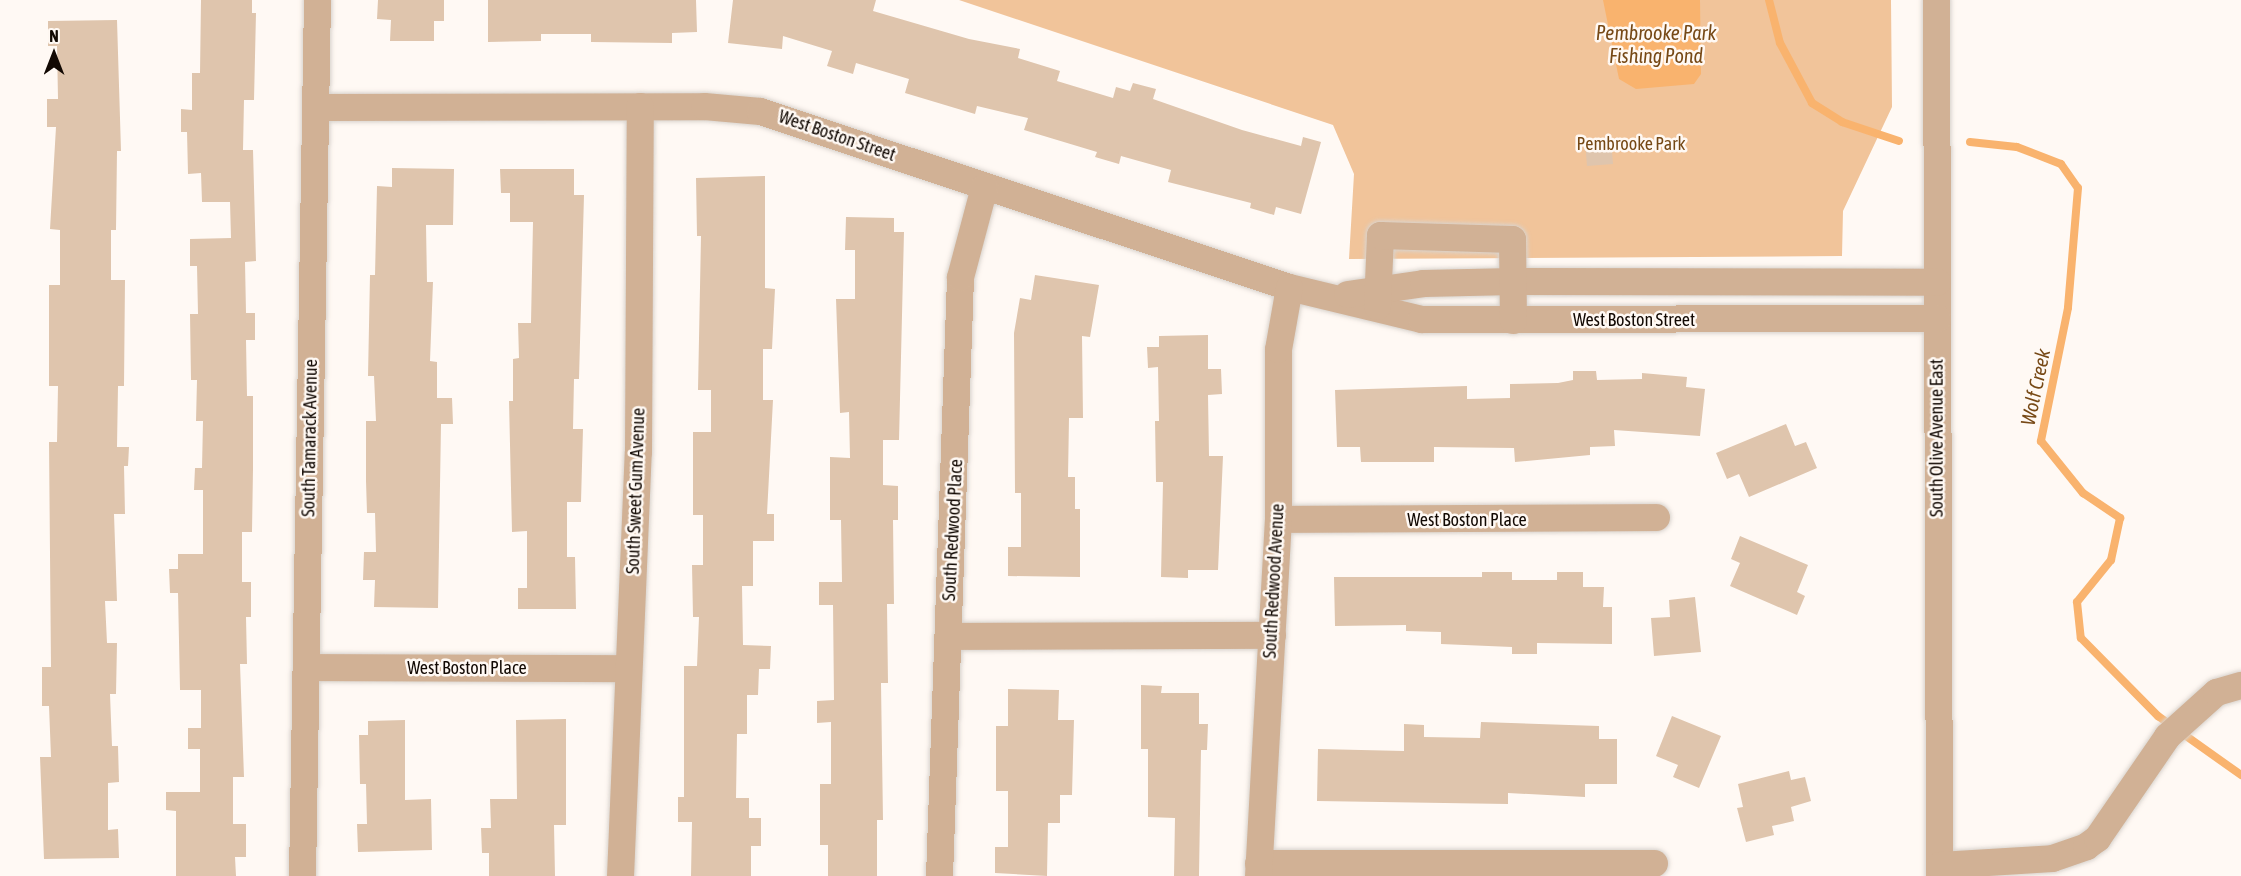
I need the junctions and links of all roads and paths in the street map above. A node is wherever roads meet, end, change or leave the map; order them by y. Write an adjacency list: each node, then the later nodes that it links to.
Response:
1 (317, 0): 4 (street, South Tamarack Avenue)
2 (1936, 0): 7 (street, South Olive Avenue East)
3 (640, 106): 4 (street, West Boston Street); 5 (street, West Boston Street); 17 (street, South Sweet Gum Avenue)
4 (318, 107): 16 (street, South Tamarack Avenue)
5 (984, 187): 8 (street, West Boston Street); 15 (street, South Redwood Place)
6 (1513, 281): 7 (street, West Boston Street); 9 (street, West Boston Street); 9 (street); 11 (street)
7 (1937, 282): 10 (street, South Olive Avenue East)
8 (1289, 287): 9 (street, West Boston Street); 13 (street, South Redwood Avenue)
9 (1377, 298): 11 (street, West Boston Street)
10 (1937, 318): 11 (street, West Boston Street); 21 (street, South Olive Avenue East)
11 (1513, 320)
12 (1656, 517): 13 (street, West Boston Place)
13 (1278, 519): 14 (street, South Redwood Avenue)
14 (1272, 635): 15 (street); 20 (street, South Redwood Avenue)
15 (948, 636): 24 (street, South Redwood Place)
16 (306, 667): 17 (street, West Boston Place); 22 (street, South Tamarack Avenue)
17 (627, 668): 23 (street, South Sweet Gum Avenue)
18 (2241, 685): 21 (street)
19 (1654, 863): 20 (street)
20 (1258, 870)
21 (1939, 871)
22 (302, 876)
23 (620, 876)
24 (939, 876)

